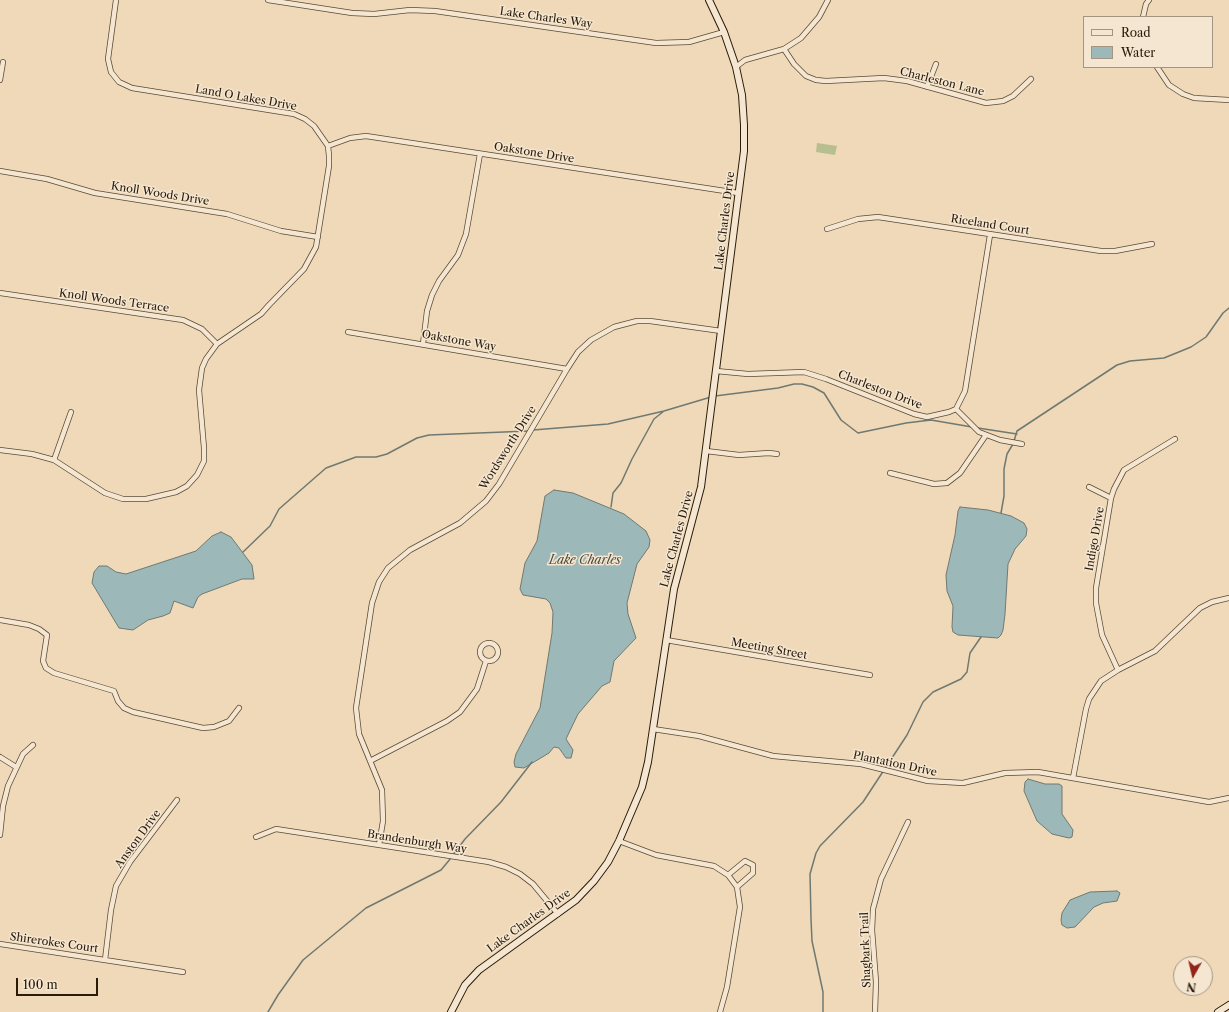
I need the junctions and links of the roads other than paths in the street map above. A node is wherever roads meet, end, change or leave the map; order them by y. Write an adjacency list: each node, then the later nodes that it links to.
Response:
1 (116, 0): 17 (street, Land O Lakes Drive)
2 (268, 0): 7 (street, Lake Charles Way)
3 (709, 0): 7 (street, Lake Charles Drive)
4 (828, 0): 8 (street)
5 (1149, 0): 6 (street)
6 (1143, 16)
7 (724, 32): 11 (street, Lake Charles Drive)
8 (784, 49): 11 (street); 15 (street, Charleston Lane)
9 (3, 62): 14 (street)
10 (936, 64): 15 (street)
11 (736, 67): 20 (street, Lake Charles Drive)
12 (1158, 68): 16 (street)
13 (1031, 79): 15 (street, Charleston Lane)
14 (0, 80)
15 (927, 87)
16 (1229, 100)
17 (328, 146): 18 (street, Oakstone Drive); 23 (street)
18 (480, 154): 20 (street, Oakstone Drive); 29 (street)
19 (0, 171): 23 (street, Knoll Woods Drive)
20 (738, 193): 26 (street, Lake Charles Drive)
21 (827, 229): 22 (street, Riceland Court)
22 (990, 235): 24 (street, Riceland Court); 32 (street)
23 (318, 237): 28 (street)
24 (1152, 244)
25 (0, 293): 28 (street, Knoll Woods Terrace)
26 (721, 331): 30 (street, Wordsworth Drive); 31 (street, Lake Charles Drive)
27 (348, 332): 29 (street, Oakstone Way)
28 (217, 344): 40 (street)
29 (423, 344): 30 (street, Oakstone Way)
30 (567, 369): 54 (street, Wordsworth Drive)
31 (716, 370): 32 (street, Charleston Drive); 38 (street, Lake Charles Drive)
32 (956, 409): 34 (street)
33 (71, 412): 40 (street)
34 (986, 436): 36 (street); 41 (street)
35 (1175, 439): 43 (street, Indigo Drive)
36 (1022, 444)
37 (0, 450): 40 (street)
38 (706, 451): 39 (street); 46 (street, Lake Charles Drive)
39 (777, 454)
40 (54, 460)
41 (890, 474)
42 (1089, 487): 43 (street)
43 (1111, 498): 48 (street, Indigo Drive)
44 (1229, 598): 48 (street)
45 (0, 620): 50 (street)
46 (666, 640): 49 (street, Meeting Street); 51 (street, Lake Charles Drive)
47 (486, 661): 54 (street)
48 (1118, 670): 56 (street)
49 (870, 675)
50 (239, 708)
51 (653, 729): 56 (street, Plantation Drive); 62 (street, Lake Charles Drive)
52 (33, 745): 55 (street)
53 (0, 757): 55 (street)
54 (370, 761): 63 (street, Wordsworth Drive)
55 (16, 767): 60 (street)
56 (1073, 778): 57 (street, Plantation Drive)
57 (1229, 798)
58 (177, 800): 68 (street, Anston Drive)
59 (908, 822): 73 (street, Shagbark Trail)
60 (0, 835)
61 (256, 837): 63 (street, Brandenburgh Way)
62 (619, 841): 64 (street); 66 (street, Lake Charles Drive)
63 (379, 845): 66 (street, Brandenburgh Way)
64 (728, 875): 65 (street); 65 (street)
65 (737, 887): 72 (street)
66 (558, 914): 71 (street, Lake Charles Drive)
67 (0, 944): 68 (street, Shirerokes Court)
68 (105, 960): 69 (street, Shirerokes Court)
69 (183, 972)
70 (1229, 1005): 74 (street)
71 (451, 1012)
72 (720, 1012)
73 (875, 1012)
74 (1218, 1012)

